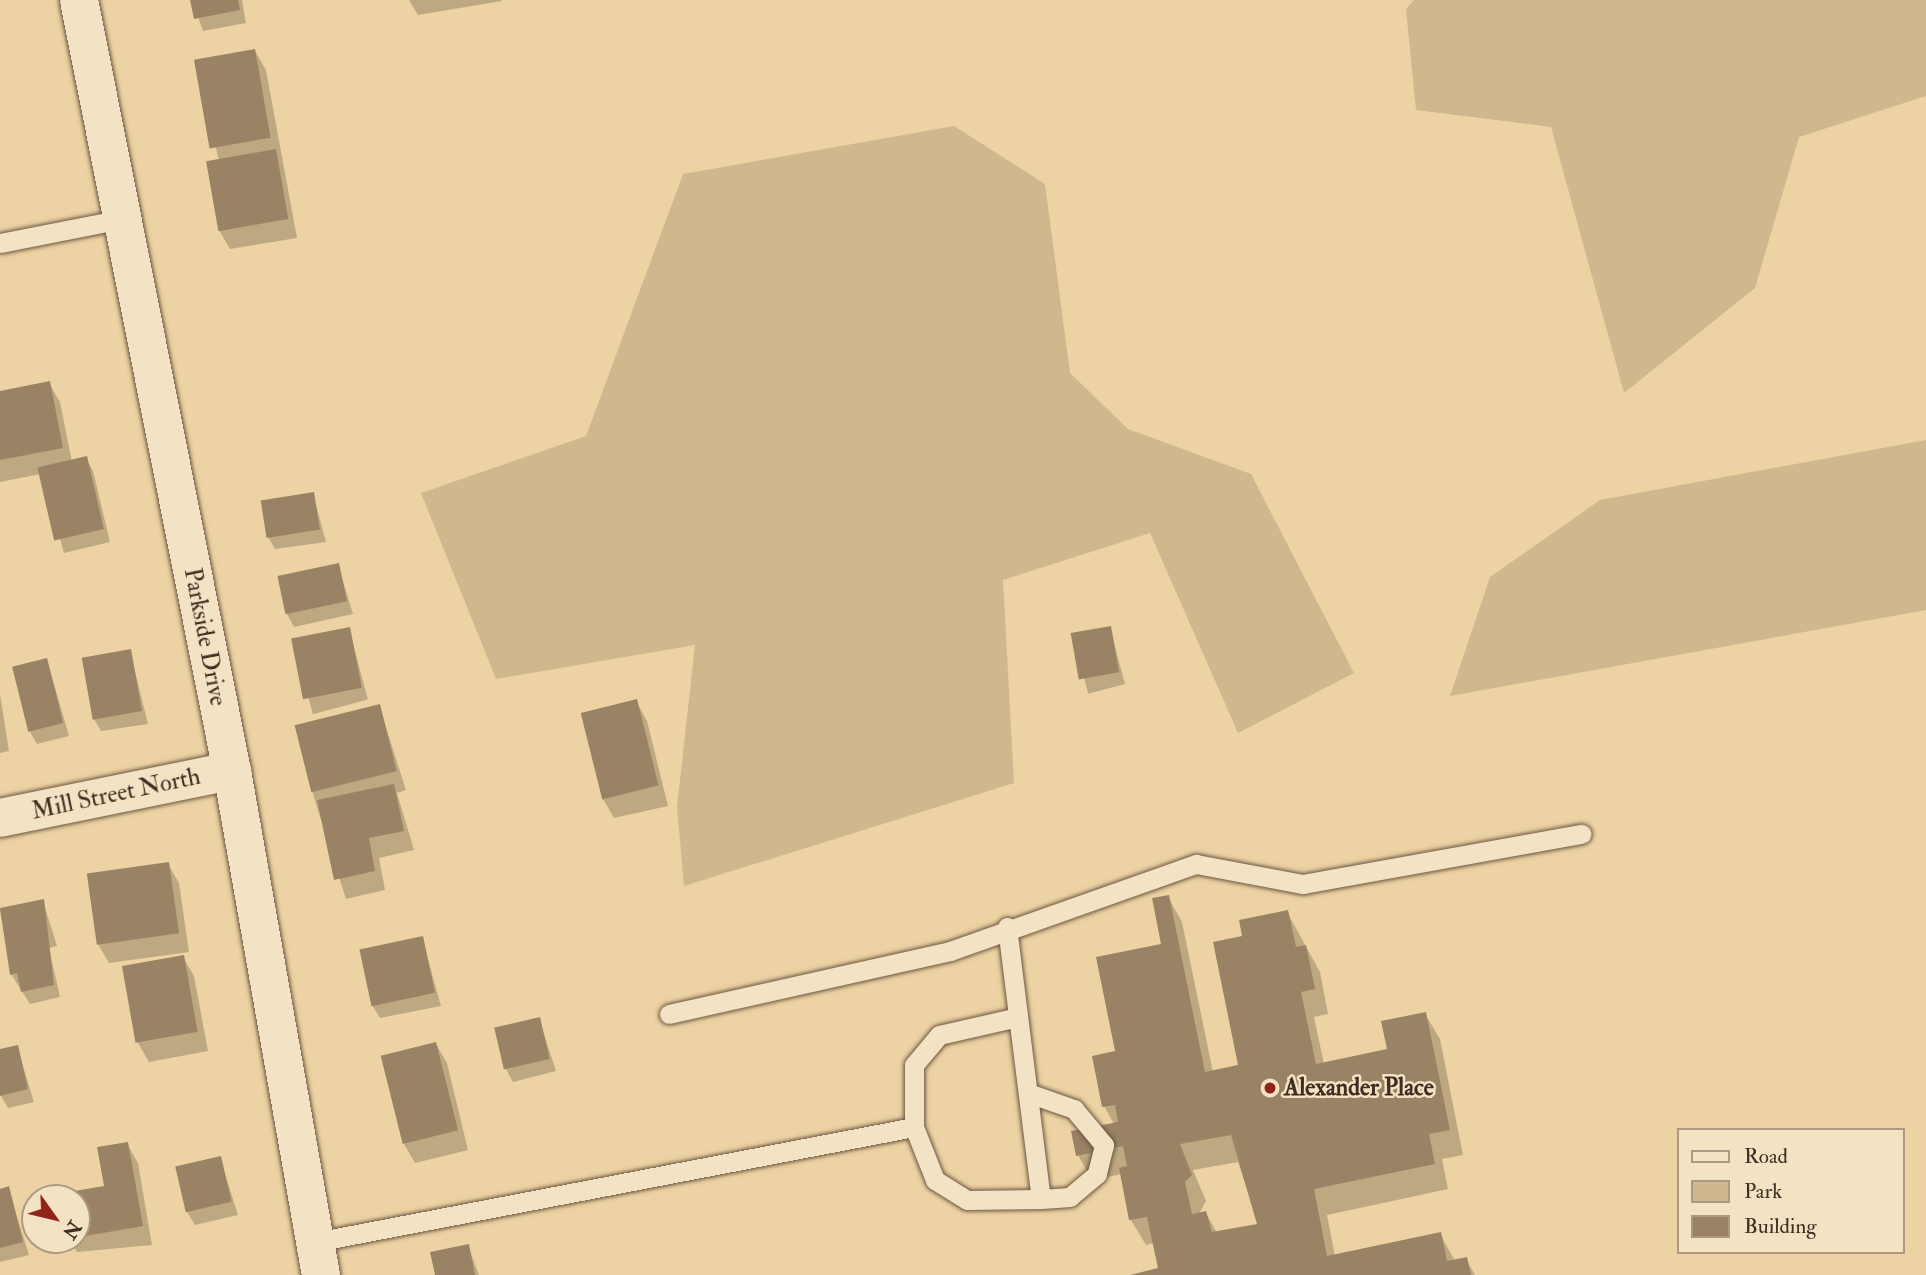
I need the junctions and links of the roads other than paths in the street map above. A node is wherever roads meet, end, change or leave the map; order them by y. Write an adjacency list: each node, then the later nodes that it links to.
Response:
1 (79, 0): 2 (main road, Parkside Drive)
2 (122, 219): 3 (lane); 4 (main road, Parkside Drive)
3 (0, 243)
4 (232, 771): 5 (main road, Mill Street North); 13 (main road, Parkside Drive)
5 (0, 818)
6 (1582, 834): 7 (lane)
7 (1007, 927): 8 (lane); 9 (lane)
8 (669, 1014)
9 (1018, 1017): 10 (lane); 11 (lane)
10 (1028, 1093): 12 (lane); 12 (lane)
11 (914, 1126): 12 (lane); 13 (lane)
12 (1041, 1199)
13 (318, 1258)

